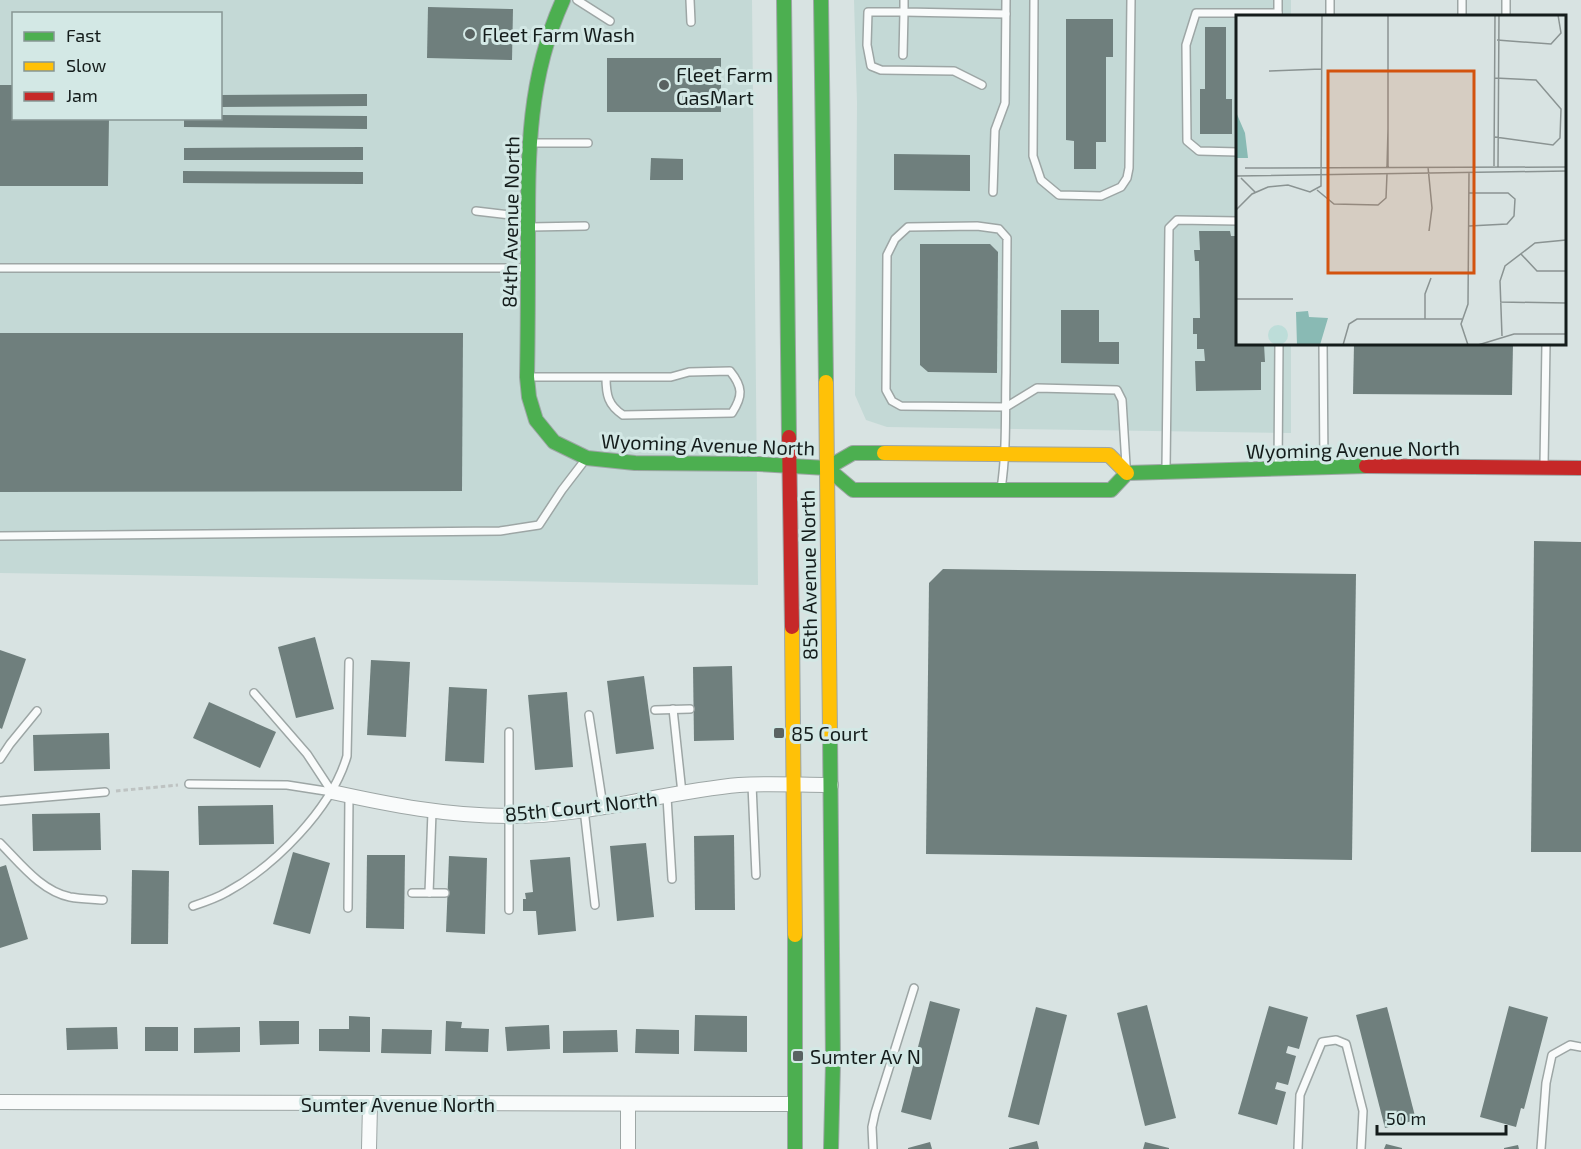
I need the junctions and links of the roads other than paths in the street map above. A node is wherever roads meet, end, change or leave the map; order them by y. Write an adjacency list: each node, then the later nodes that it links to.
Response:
1 (563, 0): 18 (main road, 84th Avenue North)
2 (577, 0): 14 (lane)
3 (690, 0): 15 (lane)
4 (784, 0): 37 (main road, 85th Avenue North)
5 (820, 0): 39 (main road, 85th Avenue North)
6 (904, 0): 11 (lane)
7 (1006, 0): 12 (lane)
8 (1035, 0): 9 (lane)
9 (1131, 0)
10 (1278, 0): 13 (lane)
11 (904, 12): 12 (lane); 16 (lane); 17 (lane)
12 (1006, 14): 21 (lane)
13 (1278, 15): 20 (lane)
14 (610, 21)
15 (691, 21)
16 (903, 55)
17 (982, 85)
18 (530, 142): 19 (lane); 24 (main road, 84th Avenue North)
19 (588, 143)
20 (1236, 152)
21 (993, 192)
22 (476, 211): 24 (lane)
23 (1236, 220): 43 (lane)
24 (528, 222): 25 (lane); 27 (main road, 84th Avenue North)
25 (585, 226)
26 (0, 268): 27 (lane)
27 (528, 268): 32 (main road, 84th Avenue North)
28 (1279, 345): 42 (lane)
29 (1323, 345): 40 (lane)
30 (1546, 345): 38 (lane)
31 (606, 377): 31 (lane); 32 (lane)
32 (528, 378): 34 (main road, 84th Avenue North)
33 (1006, 407): 33 (lane); 35 (lane); 44 (lane)
34 (554, 442): 36 (main road, Wyoming Avenue North)
35 (1006, 454): 39 (main road, Wyoming Avenue North); 44 (main road, Wyoming Avenue North); 45 (lane)
36 (587, 458): 37 (main road, Wyoming Avenue North); 46 (lane)
37 (790, 466): 39 (main road, Wyoming Avenue North); 58 (main road, 85th Avenue North)
38 (1544, 467): 40 (main road, Wyoming Avenue North); 41 (main road, Wyoming Avenue North)
39 (827, 468): 45 (main road, Wyoming Avenue North); 59 (main road, 85th Avenue North)
40 (1324, 468): 42 (main road, Wyoming Avenue North)
41 (1581, 468)
42 (1278, 470): 43 (main road, Wyoming Avenue North)
43 (1166, 471): 44 (main road, Wyoming Avenue North)
44 (1126, 473): 45 (main road, Wyoming Avenue North)
45 (1000, 490)
46 (0, 536)
47 (349, 662): 61 (lane)
48 (254, 693): 61 (lane)
49 (673, 709): 50 (lane); 51 (lane); 62 (lane)
50 (690, 709)
51 (655, 710)
52 (36, 711): 55 (lane)
53 (589, 715): 66 (lane)
54 (509, 732): 69 (lane)
55 (0, 759)
56 (189, 784): 61 (lane)
57 (752, 785): 58 (street, 85th Court North); 62 (street, 85th Court North); 71 (lane)
58 (793, 785): 59 (street, 85th Court North); 86 (main road, 85th Avenue North)
59 (831, 786): 90 (main road, 85th Avenue North)
60 (105, 792): 65 (lane)
61 (332, 792): 63 (street, 85th Court North); 78 (lane)
62 (682, 794): 64 (street, 85th Court North)
63 (349, 796): 68 (street, 85th Court North); 79 (lane)
64 (667, 797): 66 (street, 85th Court North); 72 (lane)
65 (0, 801)
66 (603, 806): 67 (street, 85th Court North)
67 (584, 809): 69 (street, 85th Court North); 77 (lane)
68 (432, 812): 69 (street, 85th Court North); 74 (lane)
69 (509, 816): 80 (lane)
70 (0, 843): 76 (lane)
71 (756, 875)
72 (672, 879)
73 (412, 893): 74 (lane)
74 (429, 893): 75 (lane)
75 (445, 893)
76 (103, 900)
77 (595, 905)
78 (193, 906)
79 (348, 908)
80 (509, 910)
81 (914, 988): 91 (lane)
82 (1581, 1047): 94 (lane)
83 (0, 1102): 84 (street, Sumter Avenue North)
84 (370, 1104): 85 (street, Sumter Avenue North); 87 (street)
85 (628, 1104): 86 (street, Sumter Avenue North); 88 (street)
86 (795, 1104): 89 (main road, 85th Avenue North)
87 (369, 1149)
88 (628, 1149)
89 (795, 1149)
90 (831, 1149)
91 (873, 1149)
92 (1298, 1149): 93 (lane)
93 (1361, 1149)
94 (1541, 1149)

